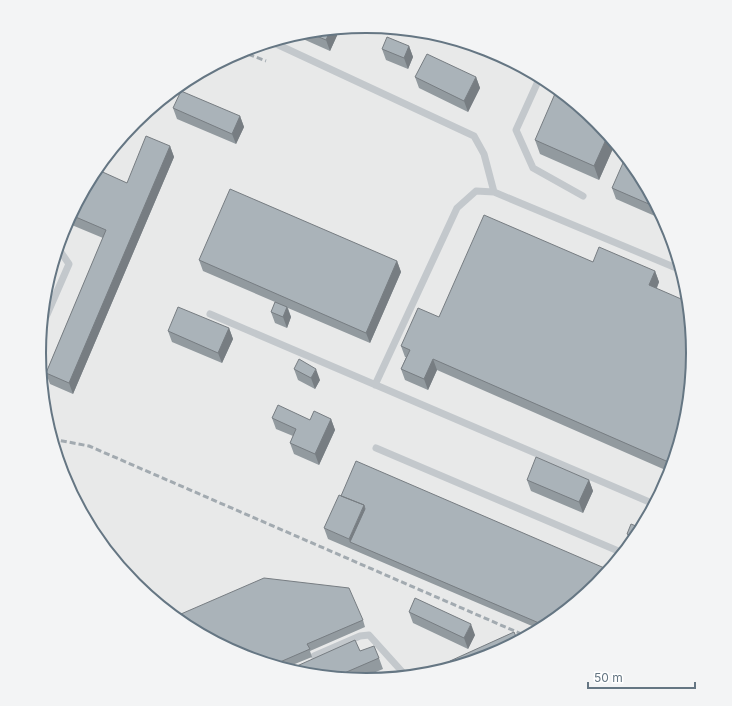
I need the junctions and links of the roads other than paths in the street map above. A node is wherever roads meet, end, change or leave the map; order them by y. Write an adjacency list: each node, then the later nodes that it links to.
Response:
1 (279, 45): 3 (lane)
2 (537, 83): 4 (lane)
3 (494, 192): 6 (lane); 9 (lane)
4 (583, 196)
5 (62, 254): 7 (lane)
6 (674, 267)
7 (49, 309)
8 (210, 314): 9 (lane)
9 (375, 385): 11 (lane)
10 (376, 448): 12 (lane)
11 (649, 502)
12 (618, 551)
13 (314, 656): 14 (lane)
14 (401, 671)

